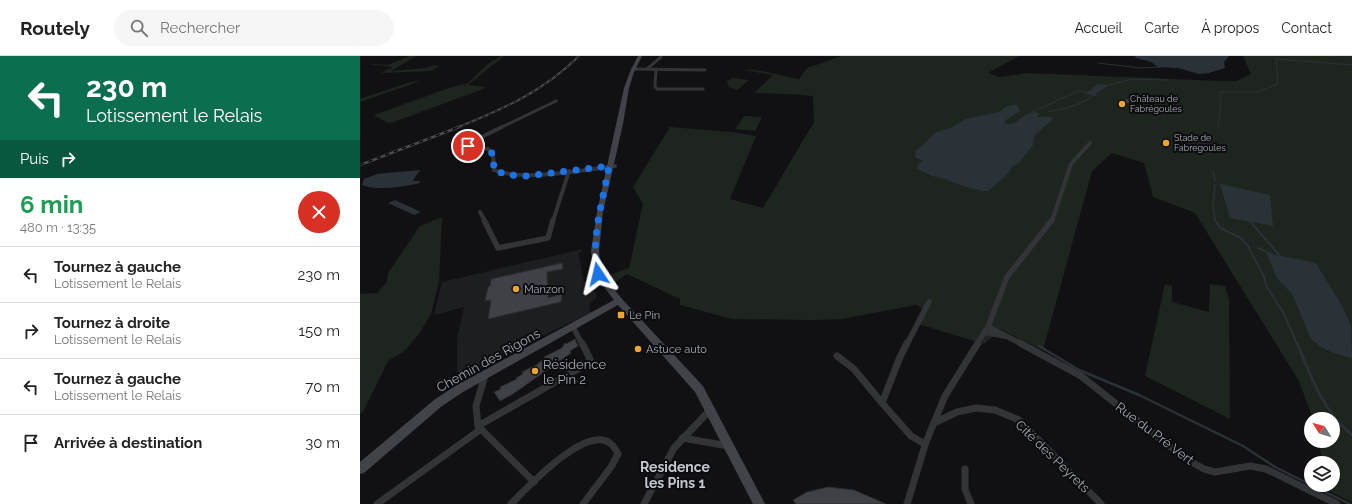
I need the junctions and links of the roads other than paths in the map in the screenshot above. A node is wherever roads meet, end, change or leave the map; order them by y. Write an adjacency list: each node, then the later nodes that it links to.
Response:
1 (640, 56): 3 (main road)
2 (661, 57): 4 (street)
3 (632, 69): 4 (street); 10 (main road)
4 (647, 69): 5 (street)
5 (656, 69): 6 (street); 7 (street)
6 (705, 70)
7 (703, 89)
8 (556, 101): 11 (street)
9 (1090, 143): 16 (street)
10 (612, 166): 11 (street); 13 (main road)
11 (569, 171): 12 (street)
12 (480, 212)
13 (619, 301): 15 (main road, Chemin des Rigons); 20 (main road)
14 (929, 302): 19 (street)
15 (573, 327): 18 (main road, Chemin des Rigons); 22 (street)
16 (986, 330): 21 (street); 37 (street, Rue du Pré Vert)
17 (837, 356): 19 (street)
18 (485, 375): 22 (street); 26 (main road, Chemin des Rigons)
19 (882, 403): 24 (street)
20 (710, 409): 23 (street); 25 (main road)
21 (934, 423): 24 (street); 36 (street, Cité des Peyrets)
22 (479, 428): 28 (street); 29 (street)
23 (682, 438): 25 (street); 32 (street)
24 (925, 444): 34 (street)
25 (730, 446): 33 (main road)
26 (360, 469)
27 (965, 469): 35 (street)
28 (534, 482): 30 (street); 31 (street)
29 (377, 504)
30 (511, 504)
31 (583, 504)
32 (644, 504)
33 (759, 504)
34 (907, 504)
35 (971, 504)
36 (1101, 504)
37 (1337, 504)

